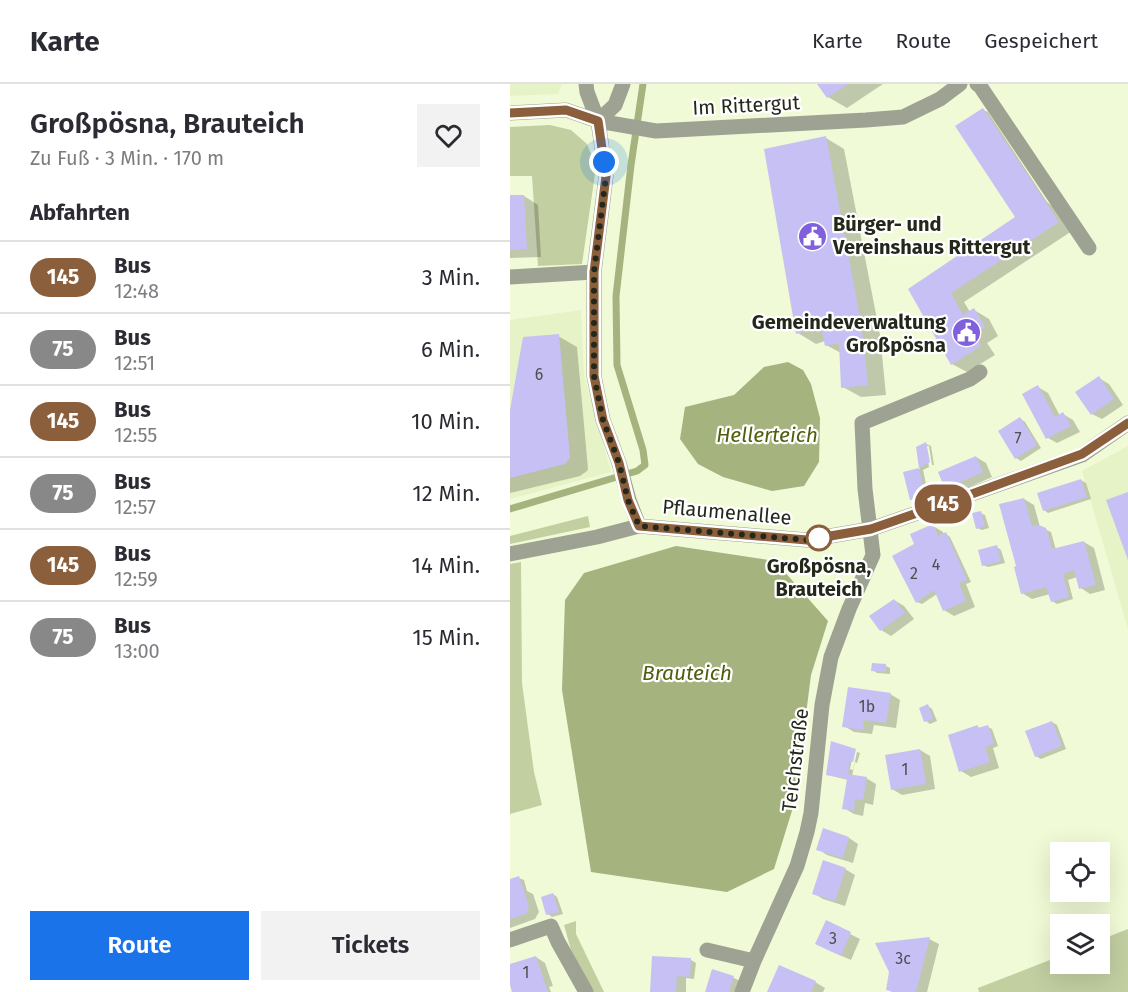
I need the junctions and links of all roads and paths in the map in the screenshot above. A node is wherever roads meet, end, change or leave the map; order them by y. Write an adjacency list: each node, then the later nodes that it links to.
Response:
1 (586, 84): 6 (street)
2 (623, 84): 6 (street)
3 (960, 84): 6 (street, Im Rittergut)
4 (977, 84): 7 (street)
5 (510, 113): 6 (street, Im Rittergut)
6 (598, 121): 8 (street)
7 (1089, 248)
8 (594, 272): 9 (street); 12 (street)
9 (510, 277)
10 (980, 372): 13 (street)
11 (1128, 423): 13 (street, Pflaumenallee)
12 (639, 526): 13 (street, Pflaumenallee); 14 (street, Pflaumenallee)
13 (871, 529): 17 (street, Teichstraße)
14 (510, 554)
15 (510, 940): 18 (street)
16 (707, 950): 17 (street)
17 (754, 961): 19 (street, Teichstraße)
18 (586, 992)
19 (742, 992)

